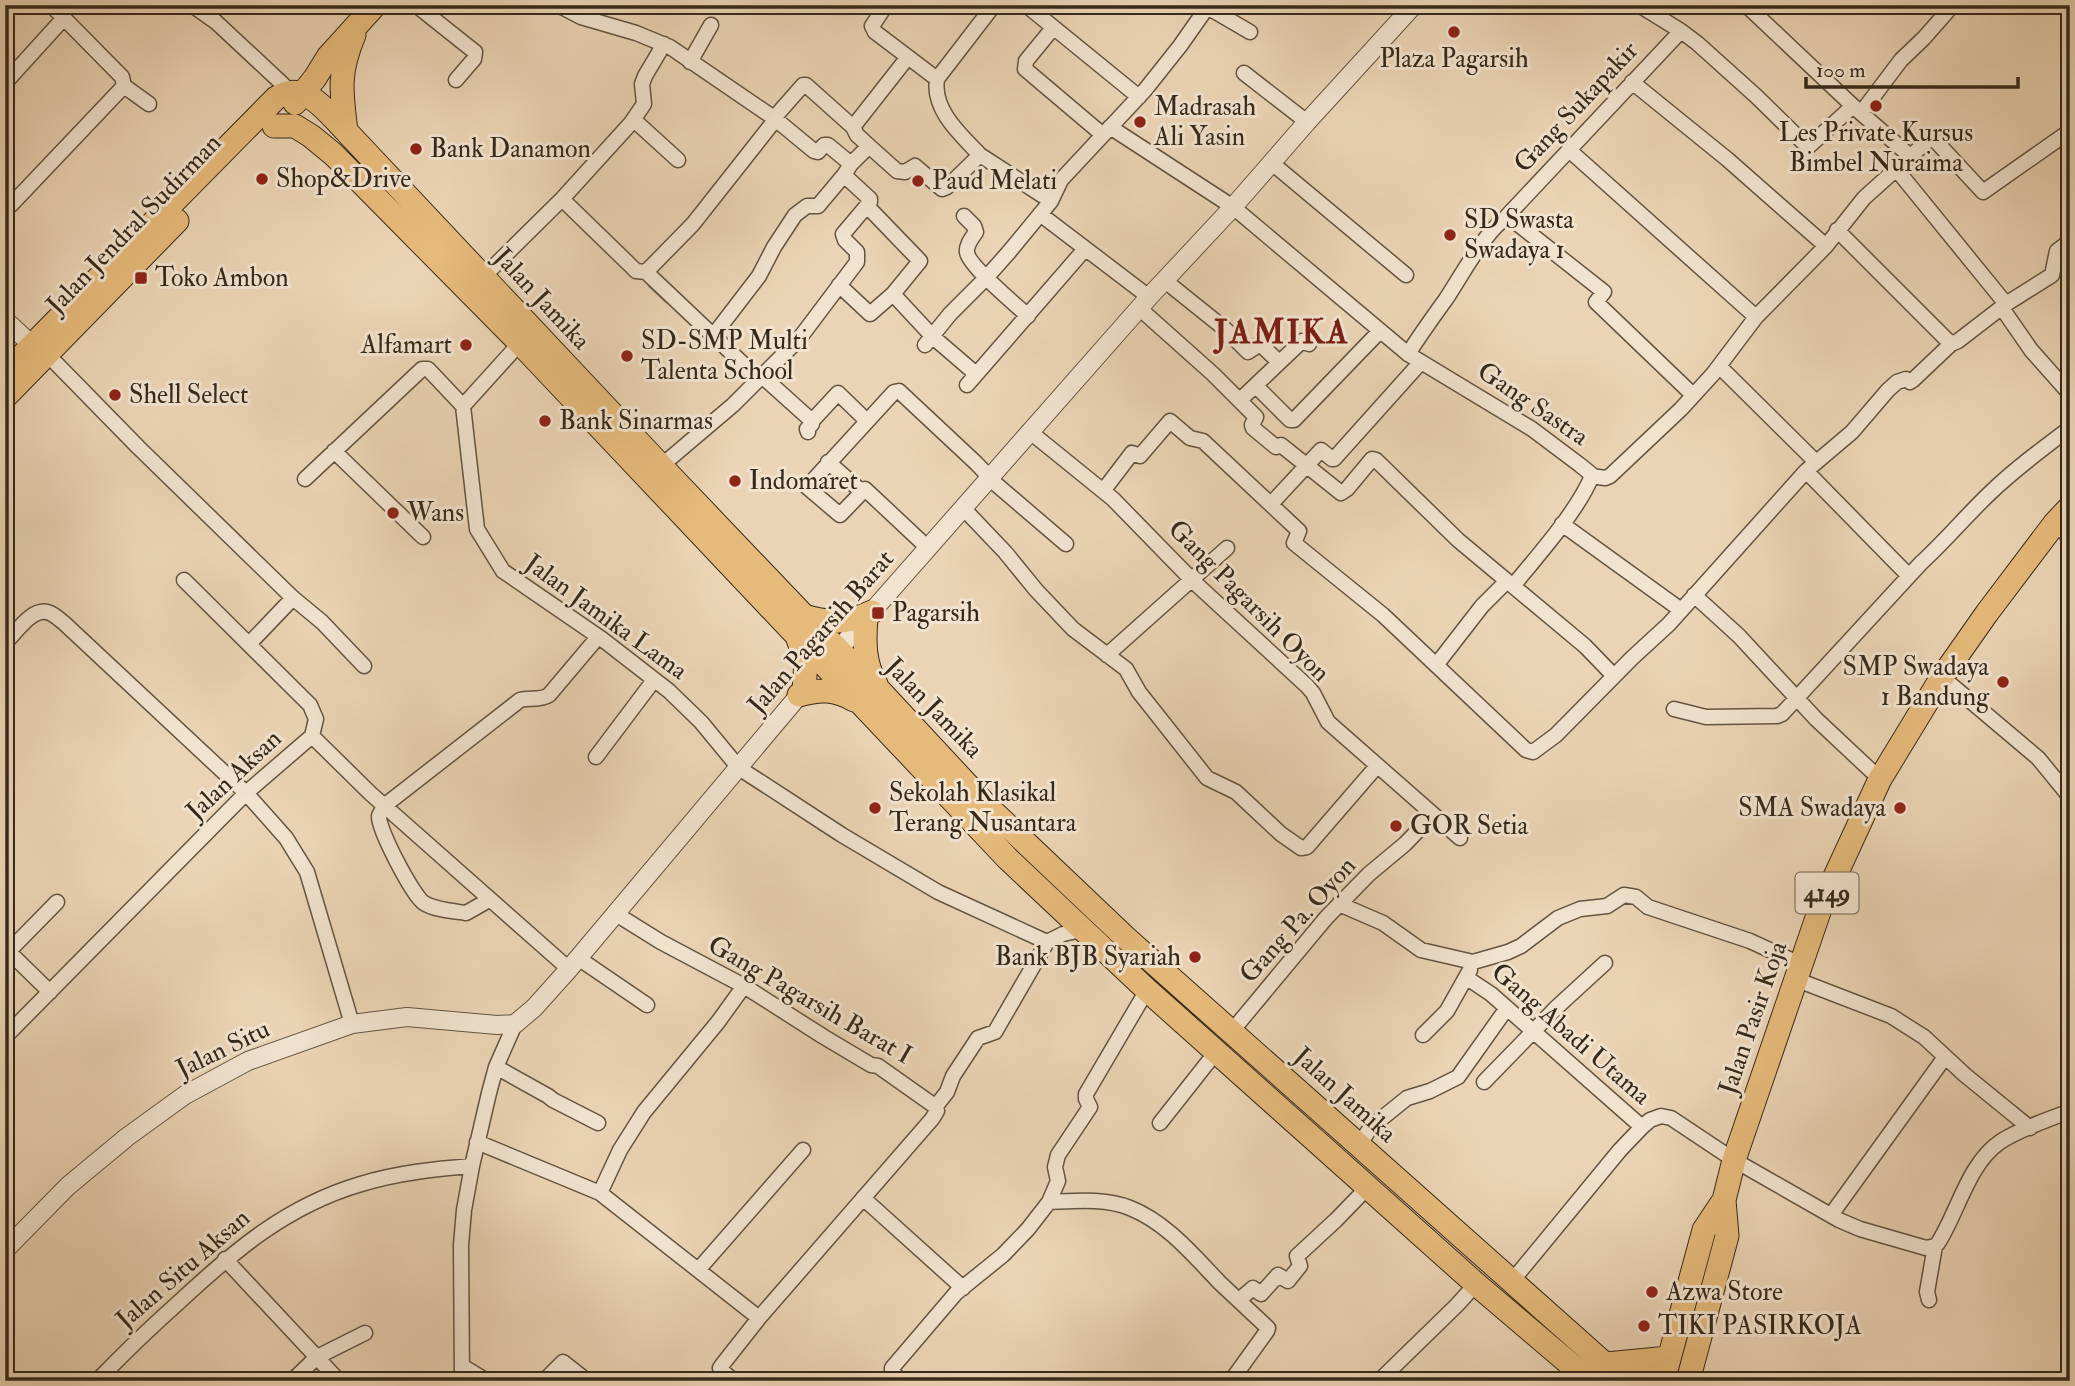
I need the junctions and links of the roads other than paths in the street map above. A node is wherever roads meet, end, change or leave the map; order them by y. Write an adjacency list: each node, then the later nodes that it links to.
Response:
1 (51, 5): 13 (street)
2 (192, 5): 28 (street)
3 (375, 5): 14 (main road, Jalan Jendral Sudirman)
4 (416, 5): 24 (street)
5 (558, 5): 19 (street)
6 (886, 5): 20 (street)
7 (994, 5): 23 (street)
8 (1026, 5): 16 (street)
9 (1414, 5): 34 (street, Jalan Pagarsih Barat)
10 (1639, 5): 17 (street)
11 (1746, 5): 31 (street)
12 (1953, 5): 31 (street)
13 (64, 18): 26 (street); 27 (street)
14 (359, 23): 28 (main road, Jalan Jendral Sudirman); 36 (main road)
15 (711, 25): 21 (street)
16 (1053, 28): 29 (street); 38 (street, Gang Sastra)
17 (1681, 31): 25 (street, Gang Sukapakir); 31 (street)
18 (1250, 32): 29 (street)
19 (664, 44): 21 (street); 33 (street)
20 (908, 57): 23 (street); 37 (street)
21 (690, 61): 32 (street)
22 (1244, 73): 34 (street)
23 (937, 79): 43 (street)
24 (456, 80)
25 (1632, 82): 41 (street, Gang Sukapakir); 59 (street)
26 (5, 83)
27 (124, 86): 30 (street); 51 (street)
28 (297, 92): 35 (main road, Jalan Jendral Sudirman); 36 (main road, Jalan Jamika); 79 (main road, Jalan Jendral Sudirman)
29 (1139, 97): 38 (street)
30 (149, 104)
31 (1857, 109): 44 (street)
32 (774, 119): 37 (street); 42 (street); 61 (street)
33 (634, 120): 45 (street); 49 (street)
34 (1307, 122): 46 (street, Jalan Pagarsih Barat)
35 (274, 126): 76 (main road, Jalan Jamika); 79 (main road, Jalan Jendral Sudirman)
36 (346, 131): 63 (main road, Jalan Jamika)
37 (855, 131): 40 (street); 42 (street)
38 (1107, 131): 50 (street); 53 (street, Gang Sastra)
39 (2070, 131): 44 (street)
40 (869, 146): 43 (street); 47 (street)
41 (1569, 150): 56 (street, Gang Sukapakir); 71 (street)
42 (839, 154): 47 (street)
43 (980, 155): 50 (street)
44 (1910, 156): 48 (street)
45 (678, 160)
46 (1273, 164): 53 (street, Jalan Pagarsih Barat); 62 (street)
47 (847, 169): 52 (street); 74 (street)
48 (1897, 170): 57 (street); 69 (street)
49 (562, 199): 61 (street); 63 (street)
50 (1051, 201): 54 (street)
51 (5, 206)
52 (867, 206): 66 (street); 67 (street)
53 (1233, 207): 65 (street, Jalan Pagarsih Barat); 73 (street, Gang Sastra)
54 (1040, 214): 60 (street); 64 (street)
55 (964, 216): 64 (street)
56 (1507, 216): 80 (street, Gang Sukapakir); 88 (street)
57 (1837, 230): 59 (street); 78 (street)
58 (2070, 241): 69 (street)
59 (1826, 246): 71 (street)
60 (1085, 249): 68 (street); 70 (street)
61 (646, 272): 74 (street)
62 (1406, 275)
63 (483, 276): 97 (main road, Jalan Jamika)
64 (986, 278): 70 (street); 75 (street)
65 (1164, 280): 68 (street, Jalan Pagarsih Barat); 81 (street)
66 (839, 285): 67 (street); 85 (street)
67 (893, 294): 75 (street)
68 (1144, 303): 90 (street); 94 (street, Jalan Pagarsih Barat)
69 (2004, 306): 78 (street); 87 (street)
70 (1028, 316): 75 (street)
71 (1756, 317): 83 (street)
72 (5, 320): 79 (street)
73 (1380, 331): 80 (street, Gang Sastra); 86 (street)
74 (713, 336): 85 (street)
75 (929, 341)
76 (520, 344): 91 (street); 121 (main road, Jalan Jamika)
77 (1309, 344): 81 (street)
78 (1951, 344): 99 (street)
79 (39, 350): 84 (main road, Jalan Jendral Sudirman); 89 (main road, Jalan Jendral Sudirman); 118 (street)
80 (1408, 354): 82 (street, Gang Sastra)
81 (1279, 362): 86 (street)
82 (1421, 362): 98 (street); 101 (street, Gang Sastra)
83 (1719, 366): 88 (street); 99 (street)
84 (5, 373)
85 (760, 377): 92 (street); 97 (street)
86 (1256, 386): 90 (street)
87 (2070, 394)
88 (1693, 395): 101 (street)
89 (5, 397)
90 (1240, 400): 98 (street)
91 (463, 406): 95 (street); 122 (street, Jalan Jamika Lama)
92 (867, 421): 96 (street); 100 (street)
93 (2070, 428): 113 (street)
94 (1029, 431): 100 (street, Jalan Pagarsih Barat); 104 (street, Gang Pagarsih Oyon)
95 (334, 451): 102 (street); 109 (street)
96 (828, 462): 103 (street); 103 (street)
97 (661, 466): 121 (main road, Jalan Jamika)
98 (1306, 466): 105 (street); 116 (street)
99 (1811, 467): 113 (street); 117 (street)
100 (990, 477): 106 (street, Jalan Pagarsih Barat); 110 (street)
101 (1592, 477): 108 (street, Gang Sastra)
102 (305, 479)
103 (861, 491): 112 (street)
104 (1103, 491): 105 (street); 114 (street, Gang Pagarsih Oyon)
105 (1270, 504): 127 (street)
106 (963, 508): 112 (street, Jalan Pagarsih Barat); 125 (street)
107 (2065, 523): 130 (main road, Jalan Pasir Koja / 4149)
108 (1562, 524): 116 (street, Gang Sastra); 119 (street)
109 (423, 537)
110 (1066, 544)
111 (1227, 548): 114 (street)
112 (929, 549): 120 (street, Jalan Pagarsih Barat)
113 (1909, 576): 133 (street)
114 (1191, 579): 125 (street); 138 (street, Gang Pagarsih Oyon)
115 (184, 580): 124 (street)
116 (1510, 583): 127 (street, Gang Sastra); 129 (street)
117 (1694, 595): 119 (street); 133 (street)
118 (293, 598): 124 (street); 128 (street)
119 (1681, 610): 129 (street)
120 (869, 615): 121 (main road); 126 (street, Jalan Pagarsih Barat); 134 (main road)
121 (801, 626): 126 (main road, Jalan Jamika); 132 (main road)
122 (598, 637): 131 (street, Jalan Jamika Lama); 143 (street)
123 (5, 643): 141 (street)
124 (249, 644): 136 (street)
125 (1107, 654): 138 (street)
126 (832, 657): 132 (street, Jalan Pagarsih Barat); 134 (main road, Jalan Jamika)
127 (1437, 664): 129 (street)
128 (365, 666)
129 (1614, 676)
130 (1942, 677): 140 (main road, Jalan Pasir Koja / 4149); 142 (street)
131 (654, 680): 137 (street); 139 (street, Jalan Jamika Lama)
132 (802, 693): 134 (main road); 139 (street, Jalan Pagarsih Barat)
133 (1796, 698): 135 (street); 140 (street)
134 (873, 699): 150 (main road, Jalan Jamika); 165 (main road, Jalan Jamika)
135 (1674, 709)
136 (312, 736): 141 (street, Jalan Aksan); 143 (street, Jalan Aksan)
137 (596, 757)
138 (1377, 766): 144 (street, Gang Pagarsih Oyon)
139 (739, 768): 149 (street, Jalan Pagarsih Barat); 151 (street, Jalan Jamika Lama)
140 (1880, 779): 156 (main road, Jalan Pasir Koja / 4149)
141 (246, 793): 160 (street, Jalan Aksan); 163 (street)
142 (2070, 797)
143 (384, 806): 146 (street, Jalan Aksan); 146 (street)
144 (1433, 815): 145 (street, Gang Pagarsih Oyon); 148 (street, Gang Pa. Oyon)
145 (1460, 838)
146 (489, 900): 155 (street, Jalan Aksan)
147 (57, 902): 152 (street)
148 (1339, 904): 153 (street); 165 (street, Gang Pa. Oyon)
149 (616, 914): 155 (street, Jalan Pagarsih Barat); 158 (street, Gang Pagarsih Barat I)
150 (1081, 930): 151 (street); 159 (main road, Jalan Jamika)
151 (1046, 942): 173 (street)
152 (7, 953): 160 (street)
153 (1474, 962): 156 (street); 157 (street)
154 (1605, 963): 166 (street)
155 (573, 964): 161 (street, Jalan Aksan); 164 (street, Jalan Pagarsih Barat)
156 (1798, 971): 170 (street); 182 (main road, Jalan Pasir Koja / 4149)
157 (1468, 978): 162 (street, Gang Abadi Utama); 167 (street)
158 (744, 986): 173 (street, Gang Pagarsih Barat I); 185 (street)
159 (1147, 990): 169 (main road, Jalan Jamika); 188 (street)
160 (50, 992): 168 (street, Jalan Aksan)
161 (647, 1005)
162 (1507, 1008): 166 (street, Gang Abadi Utama); 180 (street)
163 (352, 1024): 164 (street, Jalan Situ); 191 (street, Jalan Situ)
164 (515, 1024): 171 (street, Jalan Pagarsih Barat)
165 (1233, 1031): 180 (main road, Jalan Jamika)
166 (1534, 1031): 172 (street); 177 (street, Gang Abadi Utama)
167 (1423, 1035)
168 (5, 1037)
169 (1216, 1052): 176 (street); 184 (main road, Jalan Jamika)
170 (1945, 1057): 178 (street); 189 (street)
171 (496, 1068): 175 (street); 179 (street, Jalan Pagarsih Barat)
172 (1484, 1082)
173 (936, 1106): 186 (street)
174 (2070, 1111): 178 (street)
175 (598, 1123)
176 (1160, 1123)
177 (1642, 1127): 182 (street); 195 (street)
178 (2029, 1128): 190 (street)
179 (477, 1142): 183 (street, Jalan Pagarsih Barat); 185 (street)
180 (1359, 1145): 195 (main road, Jalan Jamika)
181 (803, 1150): 193 (street)
182 (1734, 1160): 187 (main road, Jalan Pasir Koja / 4149); 189 (street)
183 (472, 1166): 192 (street, Jalan Situ Aksan); 205 (street, Jalan Pagarsih Barat)
184 (1368, 1187): 194 (main road, Jalan Jamika); 197 (street)
185 (600, 1193): 193 (street)
186 (863, 1198): 196 (street); 199 (street)
187 (1724, 1199): 201 (main road, Jalan Pasir Koja / 4149); 203 (main road, Jalan Pasir Koja / 4149)
188 (1049, 1202): 196 (street); 197 (street)
189 (1831, 1215): 190 (street)
190 (1935, 1246): 198 (street)
191 (5, 1250)
192 (225, 1259): 202 (street); 207 (street, Jalan Situ Aksan)
193 (698, 1270): 199 (street)
194 (1476, 1284): 206 (main road, Jalan Jamika); 216 (street)
195 (1514, 1284): 204 (main road, Jalan Jamika)
196 (963, 1288): 214 (street)
197 (1239, 1300): 215 (street)
198 (1928, 1300)
199 (759, 1318): 213 (street)
200 (365, 1333): 202 (street)
201 (1694, 1356): 219 (main road, Jalan Pasir Koja / 4149); 220 (main road)
202 (317, 1357): 208 (street); 209 (street)
203 (1669, 1358): 204 (main road); 218 (main road, Jalan Pasir Koja / 4149)
204 (1606, 1364): 217 (main road, Jalan Jamika)
205 (462, 1373): 210 (street)
206 (1581, 1378)
207 (97, 1381)
208 (292, 1381)
209 (339, 1381)
210 (486, 1381)
211 (544, 1381): 212 (street)
212 (587, 1381)
213 (734, 1381)
214 (903, 1381)
215 (1231, 1381)
216 (1379, 1381)
217 (1624, 1381)
218 (1663, 1381)
219 (1688, 1381)
220 (1702, 1381)

